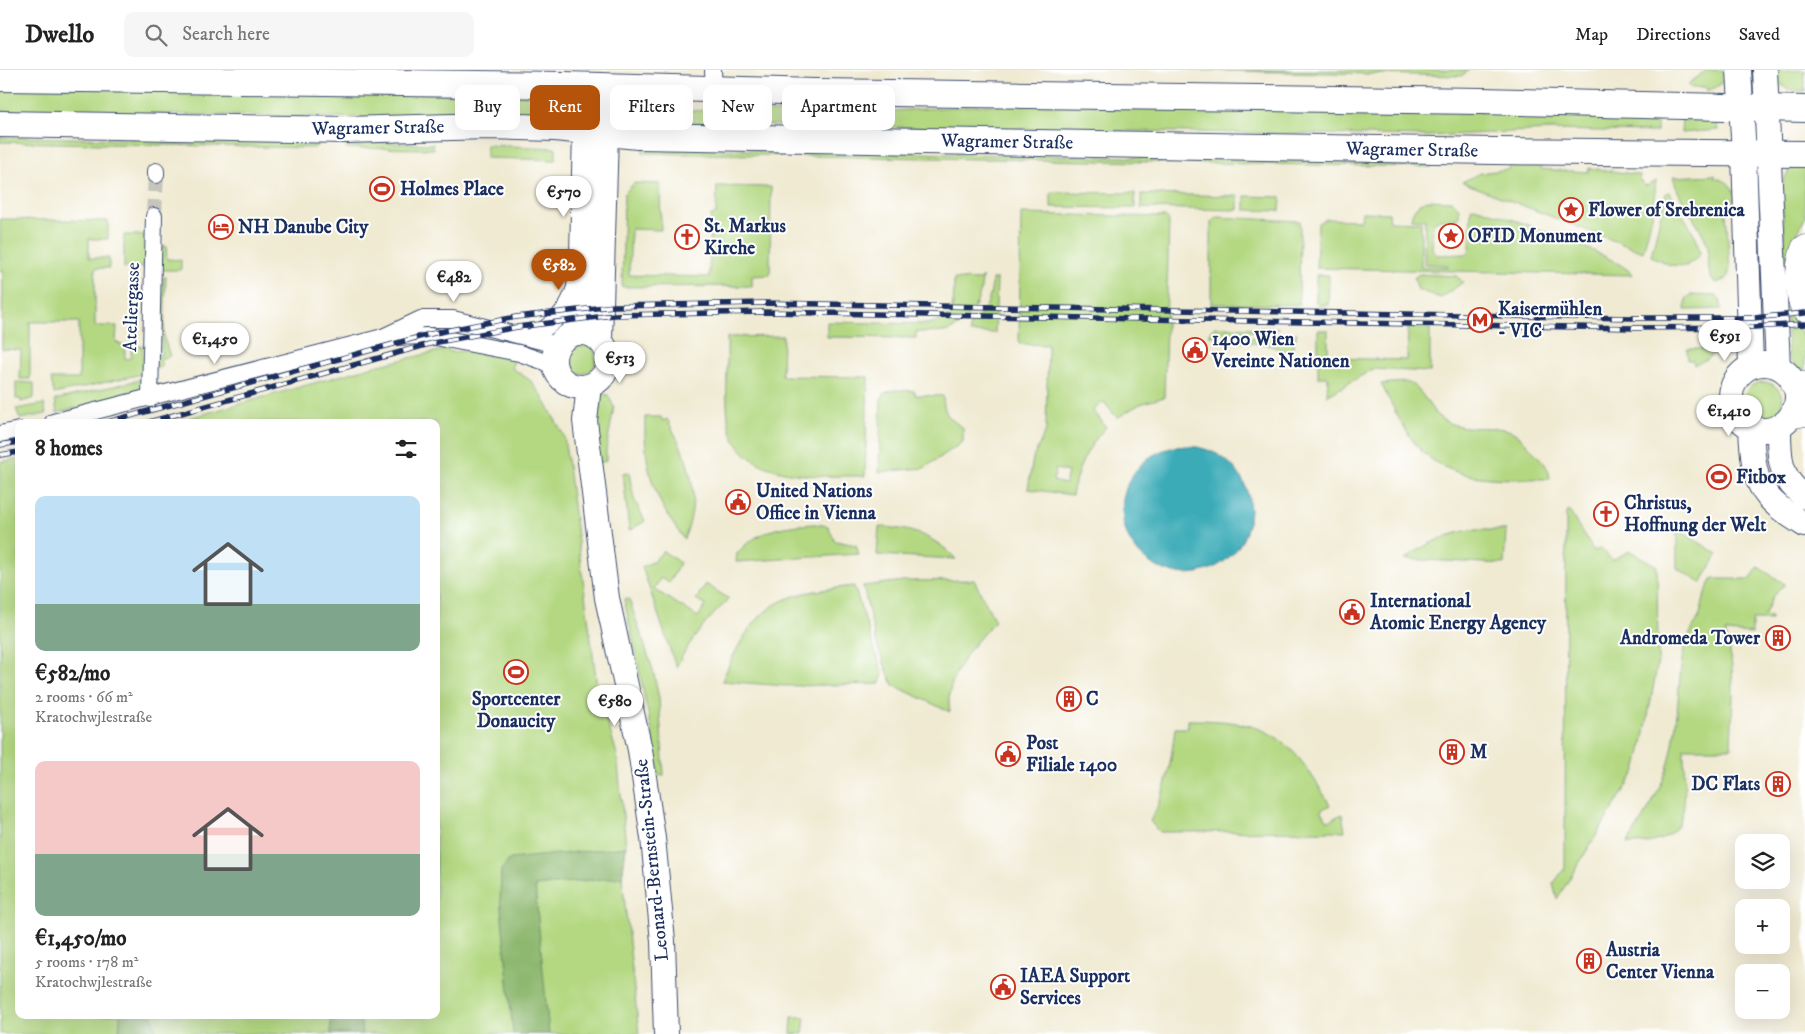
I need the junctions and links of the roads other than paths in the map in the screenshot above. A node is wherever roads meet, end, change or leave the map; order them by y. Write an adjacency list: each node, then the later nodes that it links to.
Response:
1 (1739, 70): 8 (main road)
2 (1765, 70): 9 (main road)
3 (288, 76): 4 (main road); 6 (main road)
4 (0, 78)
5 (713, 80): 7 (main road); 8 (main road)
6 (540, 85)
7 (678, 85)
8 (1740, 107): 9 (main road); 18 (main road)
9 (1767, 108): 10 (main road); 18 (main road)
10 (1805, 109)
11 (610, 114): 12 (main road)
12 (600, 123)
13 (0, 124): 14 (main road, Wagramer Straße)
14 (530, 126)
15 (600, 126): 18 (main road, Wagramer Straße)
16 (597, 130): 22 (main road)
17 (597, 130): 26 (main road)
18 (1756, 154): 19 (main road, Wagramer Straße); 28 (main road); 29 (main road)
19 (1805, 154)
20 (154, 216): 31 (street, Ateliergasse)
21 (1805, 249): 23 (highway)
22 (582, 254): 25 (street); 27 (main road)
23 (1805, 308)
24 (384, 337): 25 (street); 27 (street); 31 (street)
25 (530, 338): 27 (street)
26 (600, 340): 27 (main road); 30 (main road)
27 (562, 348): 30 (main road)
28 (1751, 366): 29 (main road); 34 (main road)
29 (1793, 379): 32 (main road)
30 (580, 386): 39 (main road, Leonard-Bernstein-Straße)
31 (150, 399): 33 (street)
32 (1793, 418): 34 (main road); 37 (main road)
33 (65, 419)
34 (1751, 428): 38 (main road)
35 (15, 431): 36 (street)
36 (0, 434)
37 (1805, 497)
38 (1805, 525)
39 (666, 1034)

